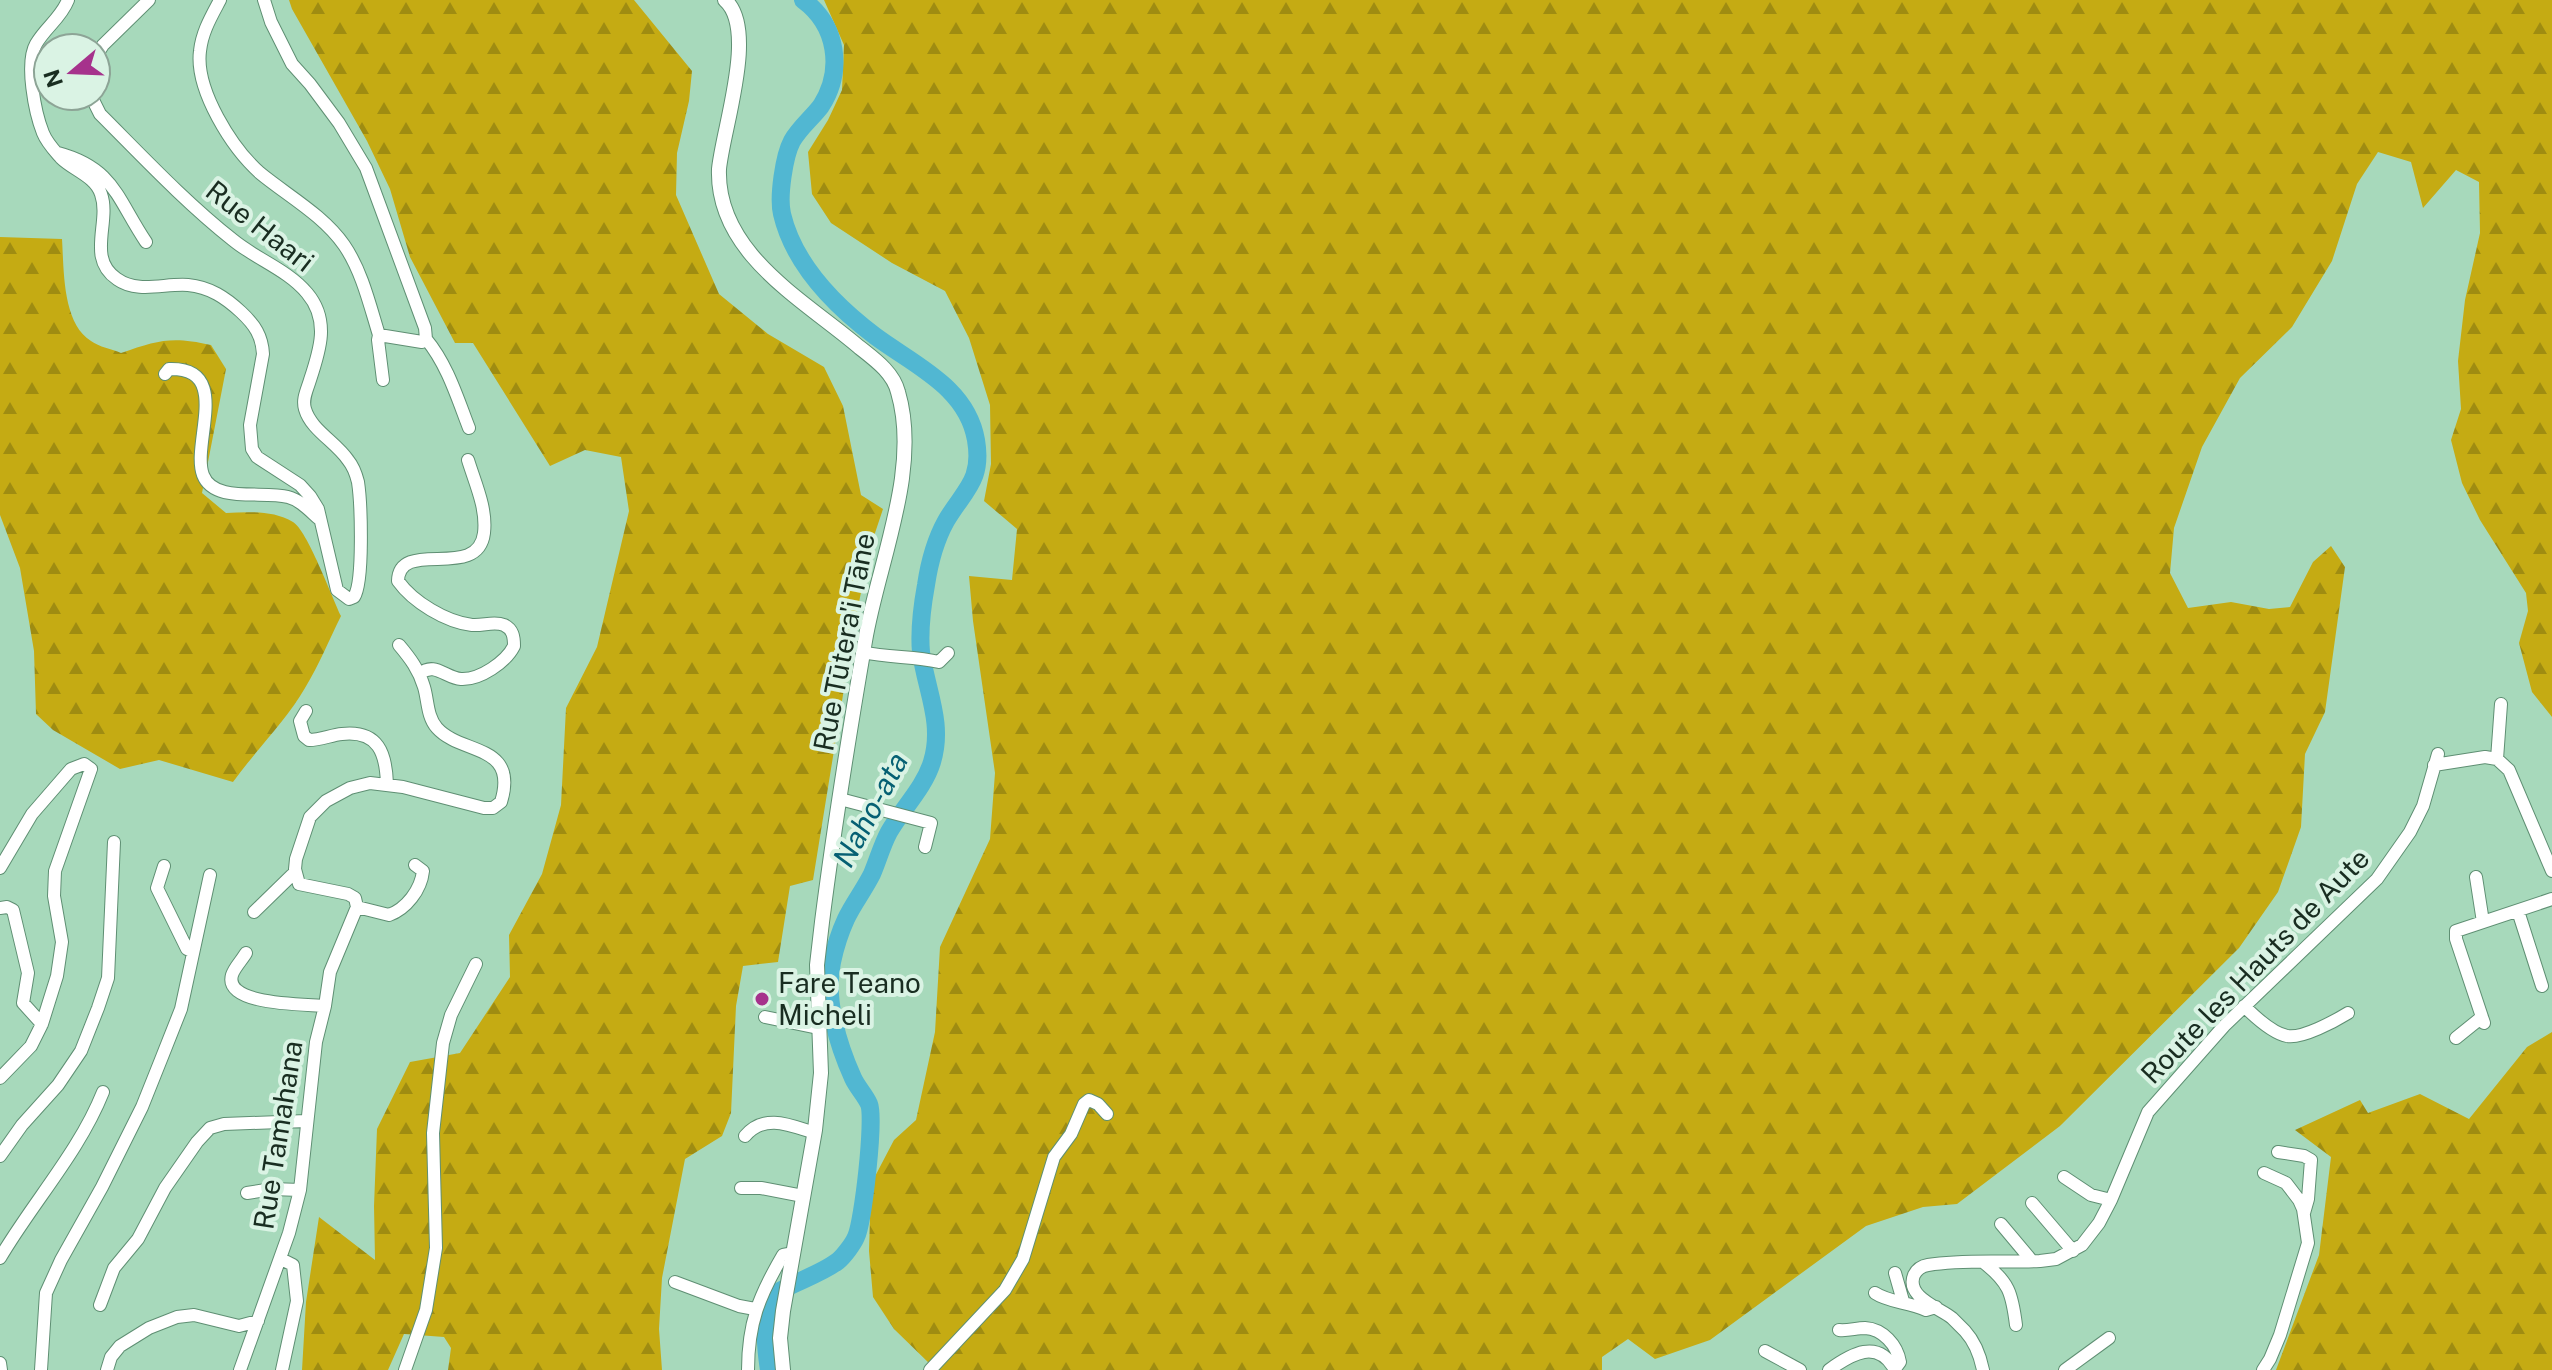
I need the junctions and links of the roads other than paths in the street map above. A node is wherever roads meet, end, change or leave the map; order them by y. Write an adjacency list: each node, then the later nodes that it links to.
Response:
1 (68, 0): 8 (street, Rue Haari)
2 (149, 0): 6 (street)
3 (220, 0): 10 (street)
4 (264, 0): 11 (street)
5 (725, 0): 18 (street, Rue Tūtera'i Tāne)
6 (112, 35)
7 (99, 112): 16 (street, Rue Haari)
8 (55, 152): 9 (street); 16 (street, Rue Haari)
9 (146, 242)
10 (379, 335): 11 (street); 13 (street)
11 (426, 339): 14 (street)
12 (165, 374): 16 (street)
13 (383, 380)
14 (469, 428)
15 (468, 460): 20 (street)
16 (318, 518)
17 (399, 645): 20 (street)
18 (863, 652): 19 (street); 25 (street, Rue Tūtera'i Tāne)
19 (948, 653)
20 (420, 674): 24 (street)
21 (2501, 704): 23 (street)
22 (306, 711): 24 (street)
23 (2497, 759): 31 (street); 46 (street, Route les Hauts de Aute)
24 (387, 784): 32 (street)
25 (840, 799): 27 (street); 50 (street, Rue Tūtera'i Tāne)
26 (114, 842): 59 (street)
27 (925, 847)
28 (415, 865): 36 (street)
29 (164, 866): 41 (street)
30 (0, 868): 49 (street)
31 (2552, 871)
32 (296, 874): 36 (street); 39 (street)
33 (210, 875): 41 (street)
34 (2476, 877): 40 (street)
35 (2552, 899): 38 (street)
36 (357, 907): 45 (street, Rue Tamahana)
37 (0, 908): 49 (street)
38 (2518, 911): 40 (street); 44 (street)
39 (254, 912)
40 (2483, 922): 51 (street)
41 (193, 952): 90 (street)
42 (246, 953): 45 (street)
43 (476, 964): 94 (street)
44 (2542, 986)
45 (325, 1006): 55 (street, Rue Tamahana)
46 (2244, 1006): 47 (street); 66 (street, Route les Hauts de Aute)
47 (2348, 1013)
48 (765, 1017): 50 (street)
49 (42, 1024): 52 (street)
50 (818, 1028): 56 (street, Rue Tūtera'i Tāne)
51 (2456, 1038)
52 (0, 1078)
53 (103, 1092): 72 (street)
54 (1107, 1114): 97 (street)
55 (306, 1121): 63 (street, Rue Tamahana); 80 (street)
56 (815, 1133): 57 (street); 65 (street, Rue Tūtera'i Tāne)
57 (745, 1136)
58 (2278, 1152): 68 (street)
59 (0, 1156)
60 (2264, 1173): 68 (street)
61 (2064, 1177): 66 (street)
62 (741, 1188): 65 (street)
63 (300, 1190): 64 (street); 73 (street, Rue Tamahana)
64 (247, 1193)
65 (803, 1196): 71 (street, Rue Tūtera'i Tāne)
66 (2111, 1200): 70 (street, Route les Hauts de Aute)
67 (2032, 1203): 70 (street)
68 (2304, 1214): 103 (street)
69 (2001, 1224): 74 (street)
70 (2073, 1251): 74 (street)
71 (794, 1253): 82 (street); 96 (street, Rue Tūtera'i Tāne)
72 (0, 1258)
73 (281, 1259): 83 (street, Rue Tamahana); 93 (street)
74 (2032, 1261): 75 (street)
75 (1983, 1262): 81 (street); 84 (street)
76 (1895, 1273): 79 (street)
77 (675, 1282): 82 (street)
78 (1875, 1293): 79 (street)
79 (1903, 1301): 81 (street)
80 (100, 1305)
81 (1936, 1307): 101 (street)
82 (755, 1309): 95 (street)
83 (258, 1321): 91 (street); 92 (street, Rue Tamahana)
84 (2016, 1325)
85 (1839, 1330): 100 (street)
86 (2109, 1338): 102 (street)
87 (1765, 1351): 98 (street)
88 (0, 1363): 89 (street)
89 (1, 1370)
90 (41, 1370)
91 (107, 1370)
92 (240, 1370)
93 (282, 1370)
94 (405, 1370)
95 (748, 1370)
96 (783, 1370)
97 (930, 1370)
98 (1800, 1370)
99 (1829, 1370): 100 (street)
100 (1894, 1370)
101 (1983, 1370)
102 (2065, 1370)
103 (2263, 1370)

